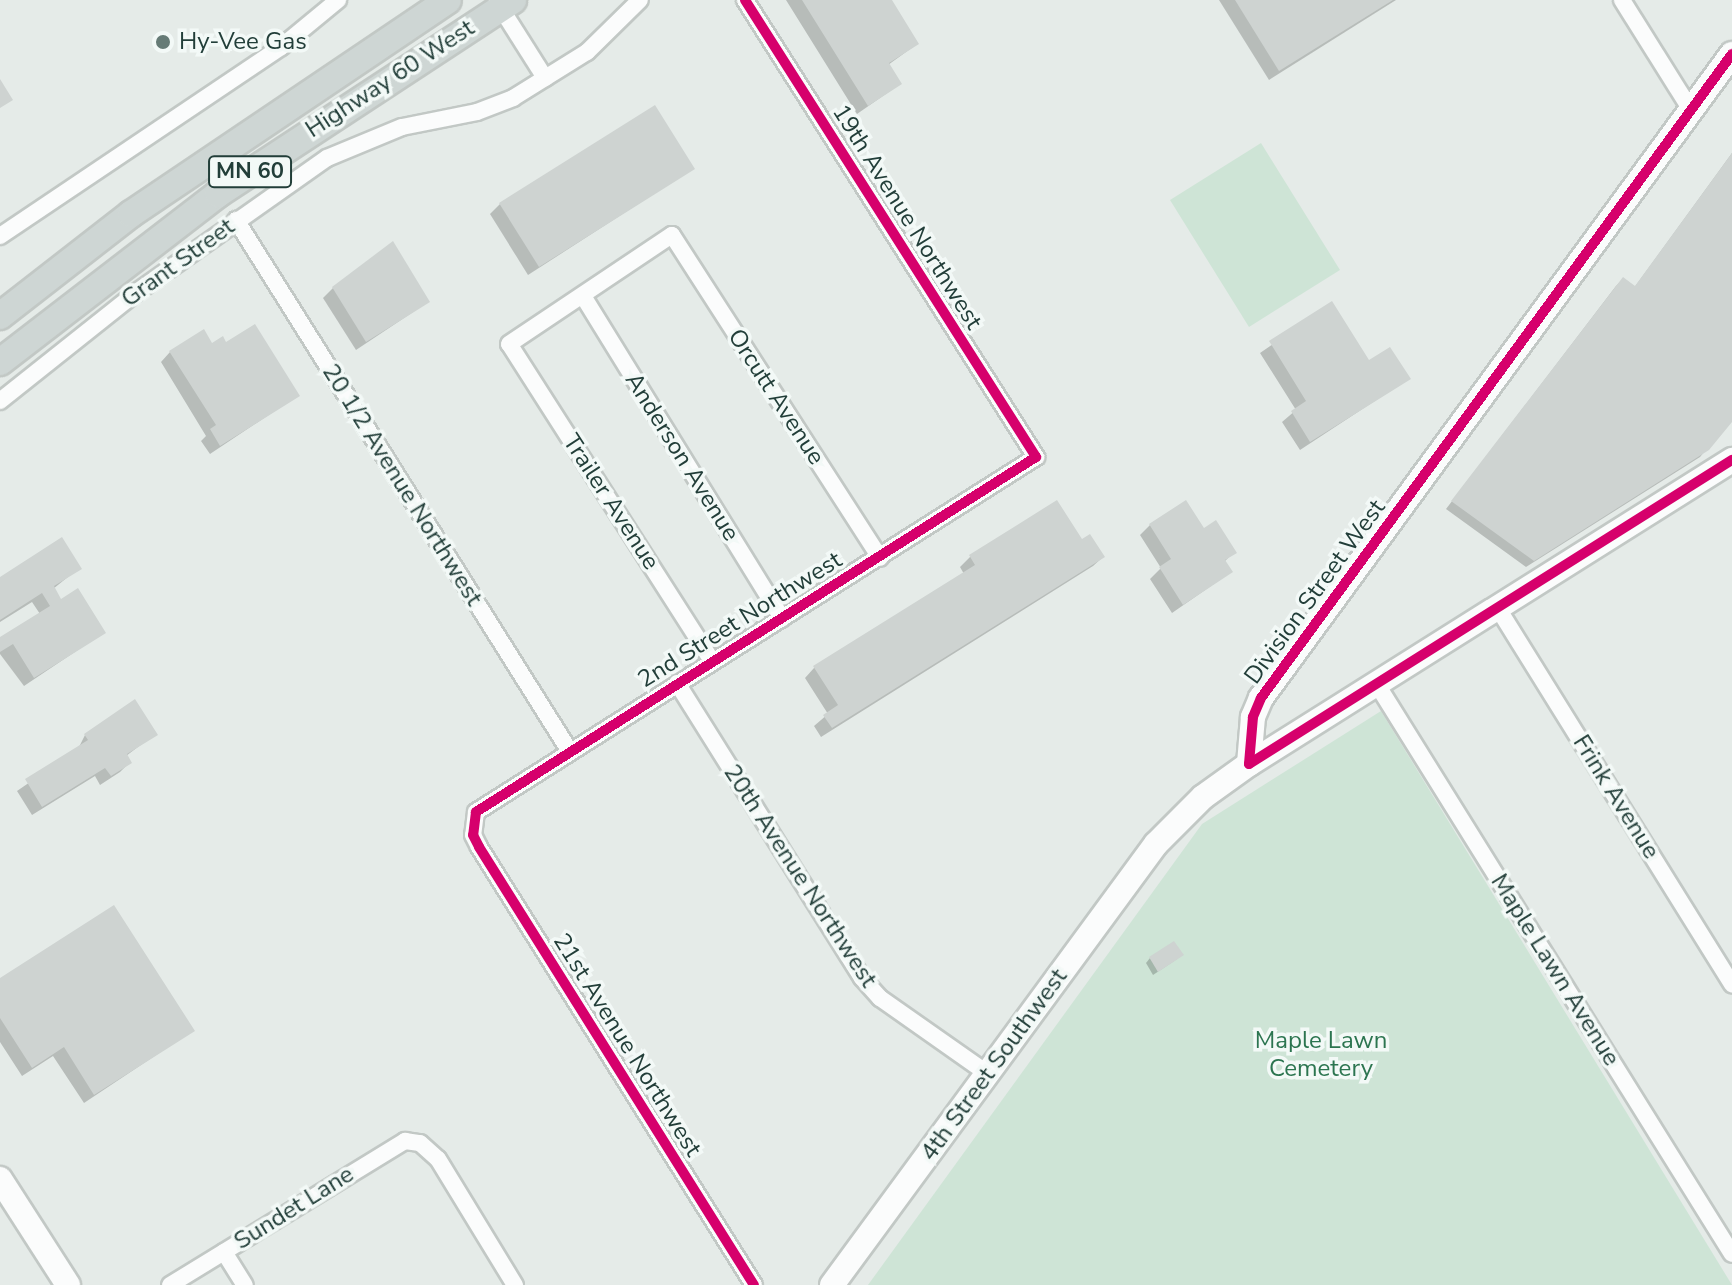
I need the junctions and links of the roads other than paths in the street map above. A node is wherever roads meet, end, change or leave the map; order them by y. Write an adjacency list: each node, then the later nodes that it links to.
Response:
1 (338, 0): 11 (street)
2 (448, 0): 13 (main road, Highway 60 West / MN 60)
3 (640, 0): 8 (street, Grant Street)
4 (745, 0): 16 (street, 19th Avenue Northwest)
5 (1622, 0): 9 (street)
6 (503, 3): 8 (street); 14 (main road, Highway 60 West / MN 60)
7 (1732, 54): 9 (street, Division Street West)
8 (545, 78): 10 (street, Grant Street)
9 (1691, 110): 25 (street, Division Street West)
10 (236, 220): 15 (street, Grant Street); 24 (street, 20 1/2 Avenue Northwest)
11 (0, 236)
12 (583, 296): 18 (street, Orcutt Avenue); 20 (street, Anderson Avenue); 21 (street, Trailer Avenue)
13 (0, 316)
14 (0, 362)
15 (0, 401)
16 (1036, 457): 18 (street, 2nd Street Northwest)
17 (1732, 460): 19 (street)
18 (880, 558): 20 (street, 2nd Street Northwest)
19 (1499, 610): 23 (street); 27 (street, Frink Avenue)
20 (782, 618): 21 (street, 2nd Street Northwest)
21 (712, 661): 22 (street, 2nd Street Northwest)
22 (677, 683): 24 (street, 2nd Street Northwest); 28 (street, 20th Avenue Northwest)
23 (1378, 686): 25 (street); 31 (street, Maple Lawn Avenue)
24 (569, 750): 26 (street, 2nd Street Northwest)
25 (1249, 764): 28 (street, 4th Street Southwest)
26 (473, 823): 36 (street, 21st Avenue Northwest)
27 (1732, 984)
28 (988, 1074): 37 (street, 4th Street Southwest)
29 (0, 1179): 32 (street)
30 (224, 1252): 33 (street, Sundet Lane); 34 (street); 35 (street, Sundet Lane)
31 (1732, 1254)
32 (68, 1285)
33 (170, 1285)
34 (245, 1285)
35 (515, 1285)
36 (754, 1285)
37 (832, 1285)

